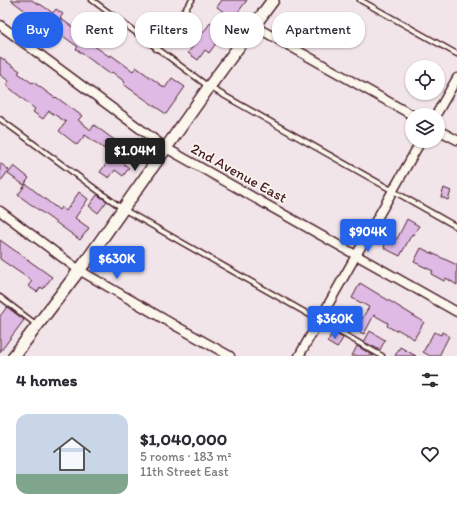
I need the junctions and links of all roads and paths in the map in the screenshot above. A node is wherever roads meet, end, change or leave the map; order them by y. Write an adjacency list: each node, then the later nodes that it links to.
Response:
1 (92, 0): 9 (lane)
2 (192, 0): 9 (lane)
3 (273, 0): 5 (street)
4 (360, 0): 10 (lane)
5 (264, 12)
6 (0, 25): 18 (street, 2nd Avenue East)
7 (264, 32): 14 (street)
8 (238, 48): 12 (street)
9 (156, 49): 12 (lane)
10 (457, 54)
11 (457, 78): 13 (street)
12 (209, 87): 18 (street); 20 (lane)
13 (440, 108)
14 (405, 111)
15 (0, 119): 21 (lane)
16 (445, 134): 17 (street)
17 (457, 140)
18 (166, 148): 21 (street); 24 (street, 2nd Avenue East)
19 (417, 148): 20 (street)
20 (393, 191): 23 (lane); 24 (street)
21 (123, 209): 25 (street); 28 (lane)
22 (0, 211): 25 (street)
23 (457, 227)
24 (356, 255): 27 (street, 2nd Avenue East); 28 (street)
25 (79, 270): 29 (street); 31 (street)
26 (0, 297): 29 (lane)
27 (457, 312)
28 (319, 320): 32 (street); 33 (lane)
29 (37, 325): 30 (street)
30 (14, 356)
31 (230, 356)
32 (299, 356)
33 (382, 356)

